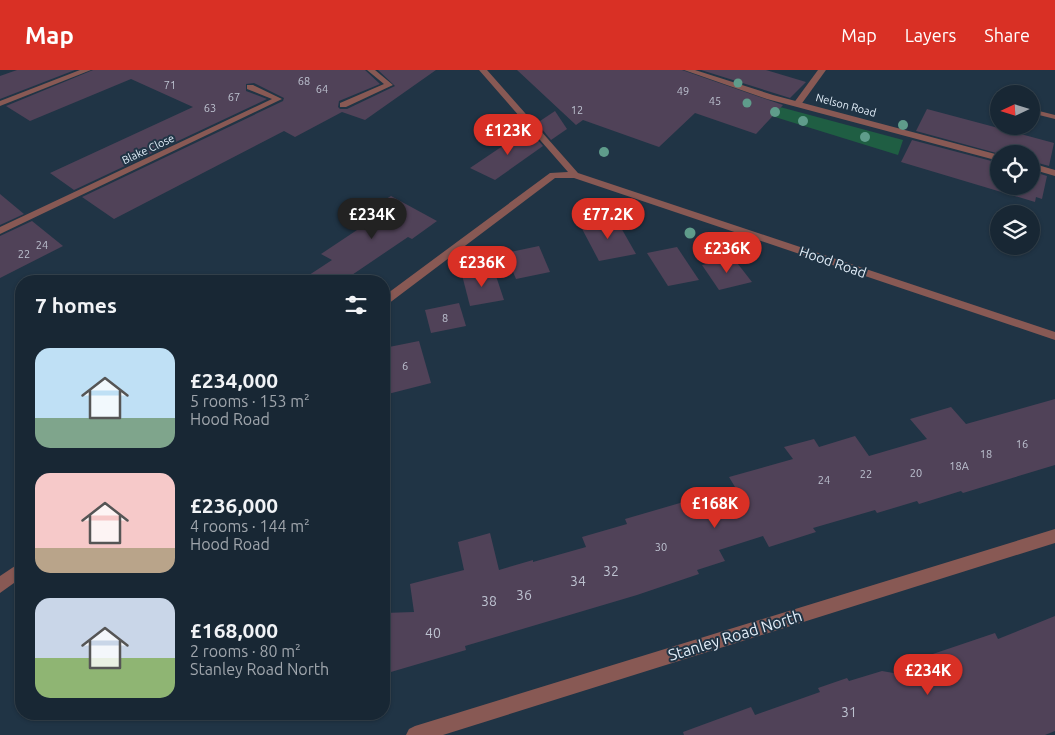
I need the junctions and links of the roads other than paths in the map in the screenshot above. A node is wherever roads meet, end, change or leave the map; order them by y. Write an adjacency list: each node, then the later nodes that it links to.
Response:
1 (87, 70): 7 (street)
2 (371, 70): 9 (street)
3 (484, 70): 15 (street)
4 (688, 70): 8 (street, Nelson Road)
5 (822, 70): 8 (street)
6 (250, 87): 16 (street, Blake Close)
7 (0, 104)
8 (797, 104): 12 (street, Nelson Road)
9 (343, 105)
10 (1040, 113): 11 (street)
11 (1055, 117)
12 (990, 156)
13 (1040, 169): 14 (street)
14 (1055, 173)
15 (575, 175): 17 (street, Hood Road); 18 (street, Hood Road)
16 (0, 231)
17 (390, 296)
18 (1055, 336)
19 (1055, 536): 22 (street, Stanley Road North)
20 (15, 574): 21 (street)
21 (0, 585)
22 (415, 735)

